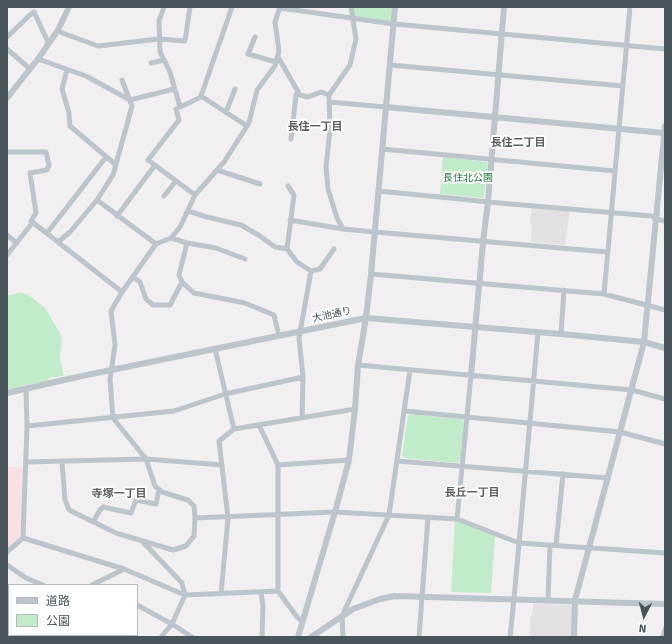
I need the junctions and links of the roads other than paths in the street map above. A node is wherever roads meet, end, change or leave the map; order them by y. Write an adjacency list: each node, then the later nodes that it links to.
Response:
1 (69, 7): 12 (street)
2 (164, 7): 16 (street)
3 (190, 7): 16 (street)
4 (232, 7): 35 (street)
5 (280, 7): 10 (street); 23 (street)
6 (350, 7): 10 (street)
7 (395, 7): 11 (street)
8 (504, 7): 13 (street)
9 (630, 7): 18 (street)
10 (352, 18): 11 (street); 34 (street)
11 (394, 24): 13 (street); 25 (street)
12 (57, 31): 16 (street); 17 (street)
13 (502, 34): 18 (street); 28 (street)
14 (7, 37): 17 (street)
15 (255, 37): 23 (street)
16 (159, 39): 22 (street)
17 (49, 44): 21 (street)
18 (627, 45): 20 (street); 30 (street)
19 (7, 49): 26 (street)
20 (665, 49)
21 (38, 59): 26 (street); 27 (street)
22 (164, 60): 24 (street); 31 (street)
23 (277, 60): 33 (street); 43 (street)
24 (151, 63)
25 (390, 65): 28 (street); 40 (street)
26 (30, 68): 36 (street)
27 (67, 70): 37 (street); 50 (street)
28 (499, 75): 30 (street); 42 (street)
29 (122, 80): 37 (street)
30 (623, 86): 45 (street)
31 (174, 89): 37 (street); 39 (street)
32 (235, 89): 41 (street)
33 (298, 91): 34 (street); 47 (street)
34 (329, 95): 38 (street)
35 (201, 96): 39 (street); 41 (street)
36 (7, 98)
37 (130, 100): 52 (street)
38 (329, 102): 40 (street); 71 (street)
39 (180, 107): 53 (street)
40 (386, 107): 42 (street); 48 (street)
41 (226, 112): 43 (street)
42 (495, 118): 45 (street); 51 (street)
43 (247, 126): 54 (street)
44 (665, 126): 46 (street)
45 (620, 128): 46 (street); 55 (street)
46 (664, 133): 67 (street)
47 (291, 139)
48 (382, 149): 51 (street); 59 (street)
49 (7, 152): 70 (street)
50 (106, 157): 52 (street); 73 (street)
51 (491, 160): 55 (street); 63 (street)
52 (116, 165): 62 (street)
53 (155, 165): 56 (street); 66 (street)
54 (217, 170): 57 (street); 61 (street)
55 (615, 171): 65 (street)
56 (176, 181): 60 (street); 61 (street)
57 (260, 184)
58 (288, 186): 68 (street)
59 (378, 191): 63 (street); 72 (street)
60 (164, 196)
61 (194, 196): 64 (street)
62 (97, 200): 66 (street); 76 (street)
63 (488, 202): 65 (street); 77 (street)
64 (188, 210): 75 (street); 81 (street)
65 (611, 212): 67 (street); 83 (street)
66 (117, 216): 80 (street)
67 (656, 218): 69 (street); 94 (street)
68 (290, 220): 71 (street); 81 (street)
69 (665, 221)
70 (33, 222): 73 (street); 78 (street)
71 (343, 229): 72 (street)
72 (375, 232): 77 (street); 87 (street)
73 (47, 233): 76 (street)
74 (7, 235): 78 (street)
75 (171, 238): 79 (street); 80 (street)
76 (58, 242): 92 (street)
77 (483, 242): 83 (street); 90 (street)
78 (17, 243): 84 (street)
79 (187, 243): 85 (street); 89 (street)
80 (156, 244): 88 (street)
81 (287, 249): 86 (street)
82 (334, 249): 86 (street)
83 (607, 252): 93 (street)
84 (7, 255)
85 (245, 259)
86 (311, 271): 98 (street)
87 (371, 274): 90 (street); 96 (street)
88 (133, 277): 89 (street); 92 (street)
89 (182, 282): 101 (street)
90 (479, 283): 91 (street); 97 (street)
91 (564, 290): 93 (street); 100 (street)
92 (122, 292): 107 (street)
93 (604, 294): 94 (street)
94 (648, 305): 95 (street); 102 (street)
95 (665, 310)
96 (366, 318): 97 (street, 大池通り); 98 (street, 大池通り); 105 (street)
97 (475, 327): 99 (street, 大池通り); 108 (street)
98 (300, 332): 101 (street, 大池通り); 109 (street)
99 (538, 332): 100 (street, 大池通り); 110 (street)
100 (561, 334): 102 (street, 大池通り)
101 (279, 336): 104 (street, 大池通り)
102 (644, 342): 103 (street, 大池通り); 112 (street)
103 (665, 348)
104 (215, 349): 107 (street, 大池通り); 114 (street)
105 (358, 365): 106 (street); 116 (street)
106 (410, 370): 108 (street); 117 (street)
107 (111, 371): 111 (street, 大池通り); 119 (street)
108 (471, 375): 110 (street); 118 (street)
109 (303, 377): 114 (street); 120 (street)
110 (533, 381): 112 (street); 121 (street)
111 (26, 389): 113 (street, 大池通り); 123 (street)
112 (632, 390): 115 (street); 125 (street)
113 (7, 393)
114 (226, 394): 119 (street); 124 (street)
115 (665, 399)
116 (355, 409): 120 (street); 128 (street)
117 (405, 411): 118 (street); 131 (street)
118 (467, 417): 121 (street); 134 (street)
119 (113, 418): 123 (street); 127 (street)
120 (302, 418): 122 (street)
121 (530, 423): 125 (street); 135 (street)
122 (259, 425): 124 (street); 133 (street)
123 (27, 426): 129 (street)
124 (234, 429): 132 (street)
125 (620, 432): 126 (street); 137 (street)
126 (665, 444)
127 (146, 459): 130 (street); 132 (street); 138 (street)
128 (349, 460): 133 (street); 139 (street)
129 (26, 462): 130 (street); 147 (street)
130 (62, 462): 146 (street)
131 (397, 462): 134 (street); 141 (street)
132 (222, 465): 144 (street)
133 (278, 465): 140 (street)
134 (462, 466): 135 (street); 145 (street)
135 (526, 471): 136 (street); 149 (street)
136 (563, 474): 137 (street); 151 (street)
137 (608, 478): 152 (street)
138 (160, 490): 143 (street); 146 (street)
139 (335, 512): 140 (street); 141 (street); 170 (street)
140 (278, 514): 144 (street); 159 (street)
141 (389, 515): 142 (street); 169 (street)
142 (428, 517): 145 (street); 163 (street)
143 (195, 518): 144 (street); 148 (street)
144 (228, 518): 161 (street)
145 (458, 519): 149 (street)
146 (93, 522): 148 (street)
147 (23, 538): 153 (street); 156 (street)
148 (142, 542): 162 (street)
149 (519, 544): 150 (street); 164 (street)
150 (550, 545): 151 (street); 165 (street)
151 (556, 545): 152 (street)
152 (590, 548): 154 (street); 166 (street)
153 (7, 552)
154 (665, 553)
155 (7, 565): 157 (street)
156 (124, 569): 158 (street); 162 (street)
157 (41, 584)
158 (96, 584)
159 (278, 591): 160 (street); 170 (street)
160 (261, 592): 161 (street); 175 (street)
161 (221, 594): 162 (street)
162 (185, 595): 171 (street)
163 (422, 596): 164 (street); 169 (street); 179 (street)
164 (514, 599): 165 (street); 180 (street)
165 (548, 600): 166 (street)
166 (575, 600): 167 (street); 181 (street)
167 (665, 604)
168 (138, 606): 171 (street)
169 (342, 616): 177 (street); 178 (street)
170 (302, 621): 176 (street)
171 (172, 624): 173 (street); 174 (street)
172 (665, 629): 182 (street)
173 (161, 637)
174 (192, 637)
175 (262, 637)
176 (298, 637)
177 (311, 637)
178 (343, 637)
179 (419, 637)
180 (510, 637)
181 (574, 637)
182 (663, 637)

